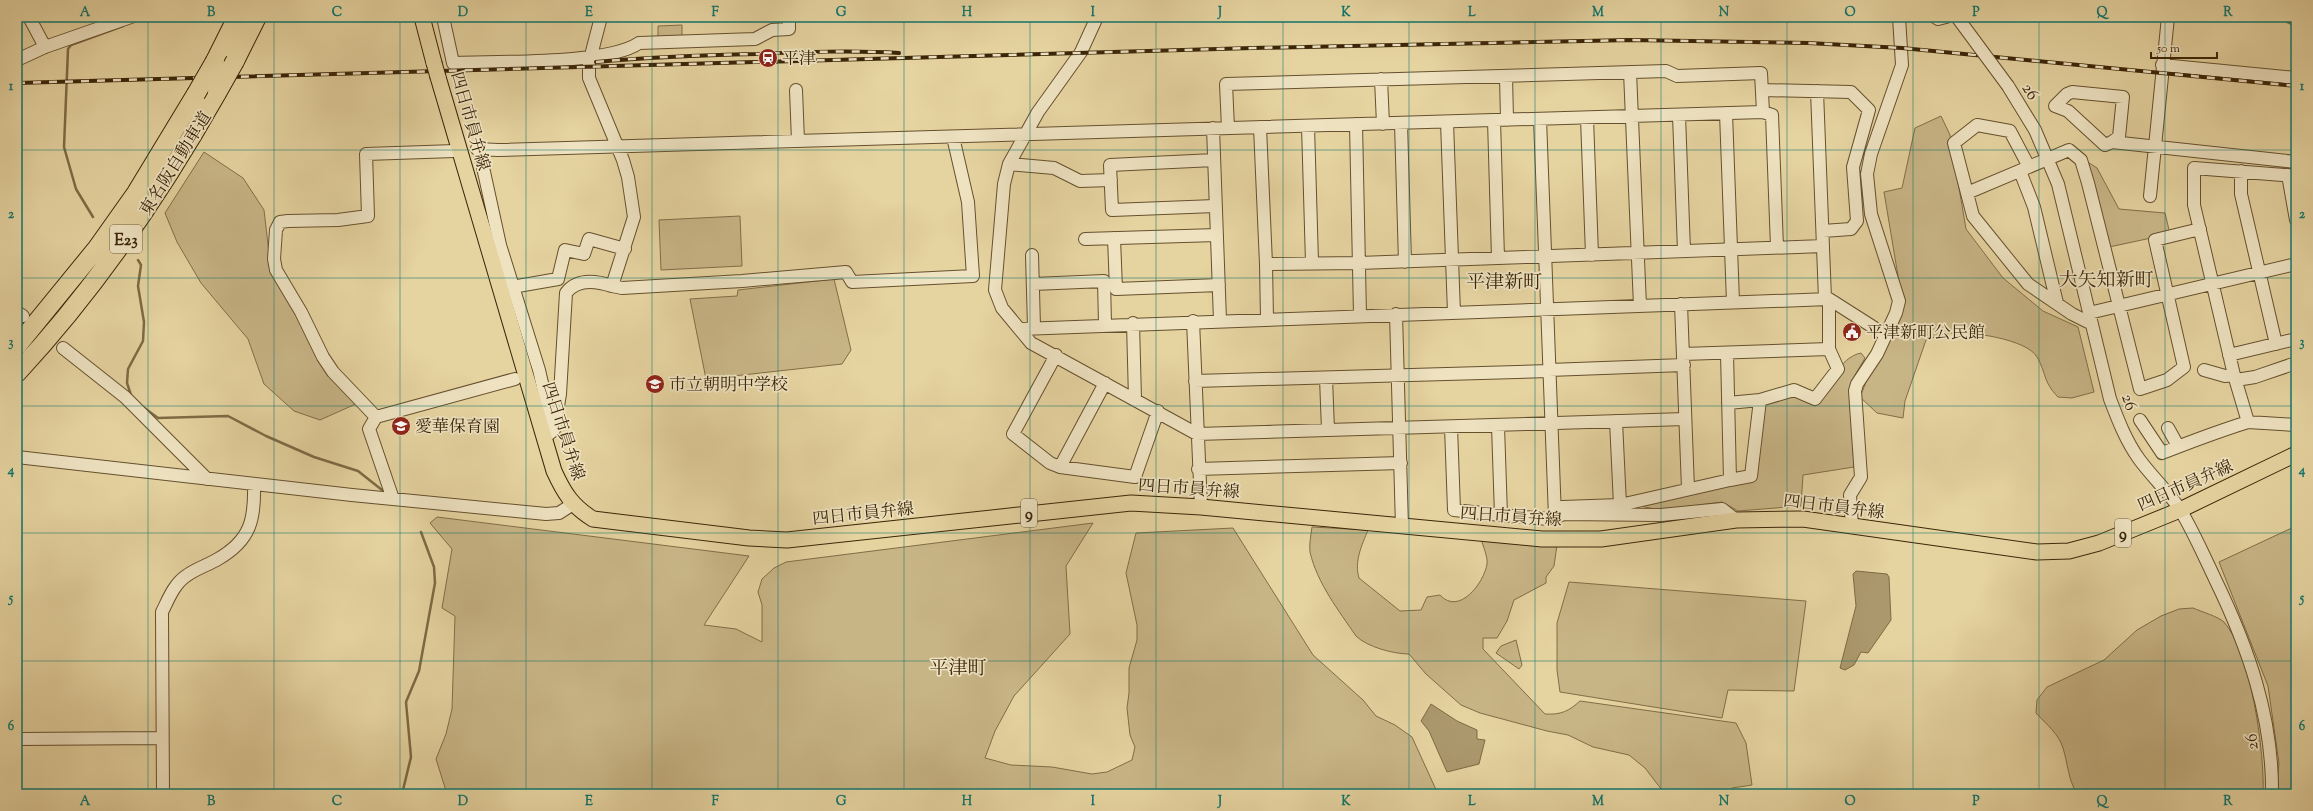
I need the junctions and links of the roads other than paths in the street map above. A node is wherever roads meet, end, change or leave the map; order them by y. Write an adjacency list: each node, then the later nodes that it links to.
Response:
1 (29, 17): 15 (street)
2 (131, 17): 15 (street)
3 (237, 17): 110 (highway, 東名阪自動車道 / E23, bridge)
4 (257, 17): 120 (highway, 東名阪自動車道 / E23, bridge)
5 (422, 17): 143 (main road, 四日市員弁線 / 9)
6 (443, 17): 16 (street)
7 (601, 17): 16 (street)
8 (789, 17): 16 (street)
9 (1097, 17): 42 (street)
10 (1899, 17): 107 (street)
11 (1934, 17): 12 (street)
12 (1946, 17)
13 (1957, 17): 50 (street, 26, bridge)
14 (2168, 17): 18 (street)
15 (45, 47): 17 (street)
16 (591, 57): 46 (street)
17 (17, 60)
18 (2162, 65): 21 (street); 47 (street)
19 (1630, 72): 20 (street); 24 (street); 29 (street)
20 (1506, 76): 22 (street); 33 (street)
21 (2296, 78)
22 (1381, 80): 37 (street); 41 (street)
23 (796, 90): 44 (street)
24 (1762, 90): 25 (street); 26 (street)
25 (1817, 91): 62 (street); 62 (street)
26 (1763, 112): 27 (street); 67 (street)
27 (1726, 113): 28 (street); 69 (street)
28 (1679, 115): 29 (street); 70 (street)
29 (1633, 116): 30 (street); 71 (street)
30 (1587, 118): 31 (street); 73 (street)
31 (1540, 119): 33 (street); 74 (street)
32 (1494, 120): 33 (street); 34 (street); 75 (street)
33 (1507, 120)
34 (1447, 122): 35 (street); 76 (street)
35 (1401, 123): 37 (street); 78 (street)
36 (1356, 124): 37 (street); 38 (street); 79 (street)
37 (1383, 124)
38 (1308, 126): 39 (street); 77 (street)
39 (1260, 127): 41 (street); 80 (street)
40 (1213, 128): 41 (street); 42 (street); 49 (street)
41 (1228, 128)
42 (1027, 134): 43 (street); 52 (street)
43 (953, 137): 44 (street); 86 (street)
44 (798, 141): 46 (street)
45 (2112, 142): 45 (street); 47 (street)
46 (616, 145): 68 (street); 87 (street)
47 (2154, 148): 51 (street); 58 (street)
48 (455, 151): 131 (street)
49 (1214, 160): 56 (street); 59 (street)
50 (2048, 160): 53 (street); 94 (street); 99 (street, 26)
51 (2296, 162)
52 (1009, 164): 56 (street); 106 (street)
53 (2024, 169): 57 (street); 57 (street); 91 (street)
54 (2241, 171): 55 (street); 61 (street); 82 (street)
55 (2292, 175): 60 (street)
56 (1111, 180): 59 (street)
57 (1967, 193): 91 (street)
58 (2150, 196)
59 (1215, 206): 63 (street)
60 (2296, 220)
61 (2200, 229): 85 (street); 88 (street)
62 (1823, 231): 66 (street)
63 (1217, 235): 64 (street); 84 (street)
64 (1114, 238): 65 (street); 84 (street)
65 (1085, 239)
66 (1823, 246): 67 (street); 89 (street)
67 (1777, 247): 69 (street)
68 (625, 249): 86 (street); 87 (street)
69 (1731, 249): 70 (street); 90 (street)
70 (1684, 251): 71 (street)
71 (1638, 253): 73 (street); 93 (street)
72 (1032, 255): 83 (street)
73 (1592, 255): 74 (street)
74 (1545, 256): 75 (street); 95 (street)
75 (1498, 258): 76 (street)
76 (1452, 259): 78 (street); 96 (street)
77 (1312, 262): 79 (street); 80 (street)
78 (1405, 262): 79 (street)
79 (1359, 263): 98 (street)
80 (1266, 264): 100 (street)
81 (2296, 264): 82 (street)
82 (2260, 274): 85 (street); 109 (street)
83 (1033, 284): 104 (street); 105 (street)
84 (1219, 285): 101 (street)
85 (2212, 285): 88 (street); 115 (street)
86 (612, 286): 143 (street)
87 (512, 287): 143 (street)
88 (2168, 295): 94 (street); 94 (street)
89 (1827, 299): 90 (street); 107 (street); 112 (street)
90 (1733, 302): 92 (street)
91 (2057, 303): 99 (street)
92 (1681, 304): 93 (street); 116 (street)
93 (1640, 306): 95 (street)
94 (2119, 306): 99 (street)
95 (1547, 309): 96 (street); 119 (street)
96 (1454, 313): 97 (street)
97 (1396, 314): 98 (street); 121 (street)
98 (1360, 315): 100 (street)
99 (2091, 318): 159 (street, 26)
100 (1267, 319): 101 (street)
101 (1220, 320): 102 (street)
102 (1193, 321): 103 (street); 125 (street)
103 (1133, 323): 104 (street); 127 (street)
104 (1105, 324): 105 (street)
105 (1034, 327): 106 (street)
106 (1021, 329): 114 (street)
107 (1884, 334): 164 (street)
108 (2296, 339): 109 (street)
109 (2276, 344): 115 (street)
110 (17, 346)
111 (62, 348): 151 (street)
112 (1830, 349): 113 (street); 128 (street)
113 (1726, 353): 116 (street); 129 (street)
114 (1056, 355): 126 (street); 149 (street)
115 (2229, 355): 122 (street)
116 (1683, 360): 119 (street); 132 (street)
117 (2296, 363): 122 (street)
118 (2204, 370): 122 (street)
119 (1549, 371): 121 (street); 136 (street)
120 (17, 372)
121 (1398, 376): 123 (street); 139 (street)
122 (2235, 377): 135 (street)
123 (1326, 378): 125 (street); 142 (street)
124 (515, 379): 131 (street)
125 (1195, 381): 144 (street)
126 (1105, 383): 127 (street); 149 (street)
127 (1135, 399): 130 (street)
128 (1760, 400): 129 (street); 152 (street)
129 (1728, 403): 152 (street)
130 (1158, 411): 144 (street); 149 (street)
131 (376, 417): 155 (street)
132 (1686, 419): 134 (street); 154 (street)
133 (2140, 420): 145 (street)
134 (1616, 421): 136 (street); 157 (street)
135 (2248, 422): 137 (street); 145 (street)
136 (1551, 423): 138 (street); 160 (street)
137 (2296, 425)
138 (1498, 426): 140 (street); 161 (street)
139 (1400, 428): 140 (street); 142 (street); 148 (street)
140 (1451, 428): 161 (street)
141 (2168, 428): 145 (street)
142 (1328, 430): 144 (street)
143 (549, 434): 156 (main road, 四日市員弁線 / 9)
144 (1198, 434): 150 (street)
145 (2178, 446)
146 (2296, 454): 159 (main road, 四日市員弁線 / 9)
147 (17, 457): 151 (street)
148 (1401, 464): 150 (street); 163 (street)
149 (1060, 467)
150 (1198, 469): 158 (street)
151 (207, 479): 153 (street)
152 (1730, 480): 154 (street)
153 (254, 484): 155 (street); 165 (street)
154 (1688, 489): 157 (street)
155 (393, 499): 156 (street)
156 (573, 504): 158 (main road, 四日市員弁線 / 9)
157 (1620, 505): 160 (street)
158 (1201, 507): 163 (main road, 四日市員弁線 / 9)
159 (2180, 510): 164 (main road, 四日市員弁線 / 9); 168 (street, 26)
160 (1555, 512): 161 (street); 162 (street)
161 (1502, 515)
162 (1736, 520): 163 (main road, 四日市員弁線 / 9); 164 (main road, 四日市員弁線 / 9)
163 (1402, 527)
164 (1852, 527)
165 (162, 738): 166 (street); 167 (street)
166 (17, 739)
167 (163, 794)
168 (2272, 794)

